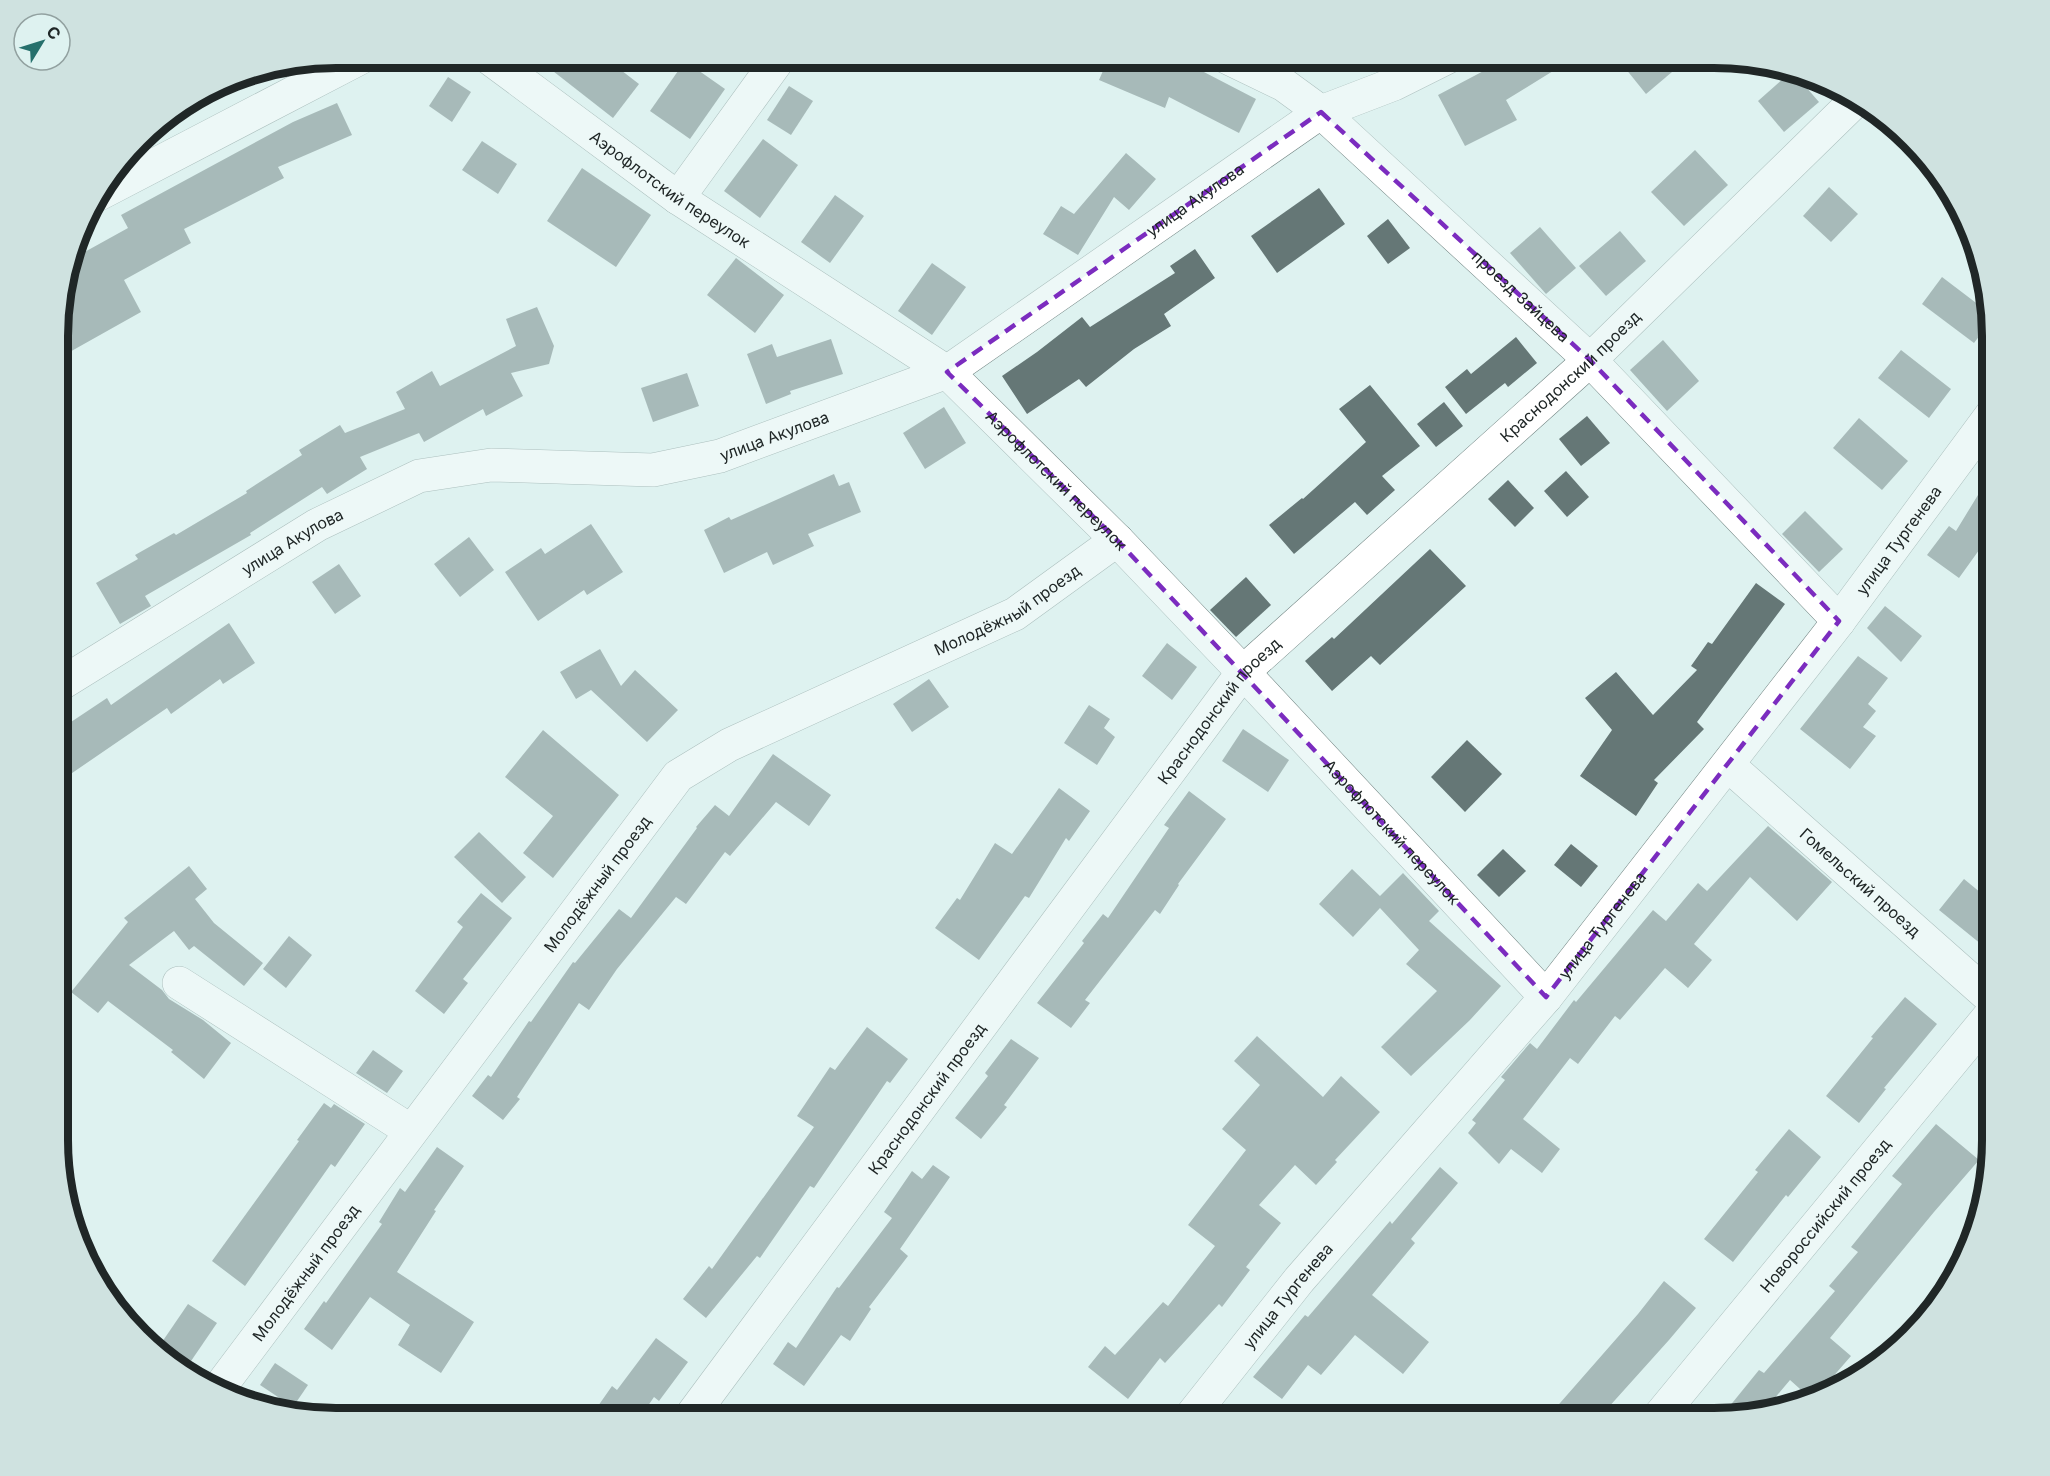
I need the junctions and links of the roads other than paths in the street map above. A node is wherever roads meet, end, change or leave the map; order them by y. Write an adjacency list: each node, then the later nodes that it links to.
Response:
1 (343, 67): 8 (street)
2 (501, 67): 9 (street, Аэрофлотский переулок)
3 (773, 67): 9 (street)
4 (1247, 67): 7 (street, проезд Зайцева)
5 (1428, 67): 7 (street, улица Акулова)
6 (1851, 105): 10 (street, Краснодонский проезд)
7 (1321, 112): 10 (street, проезд Зайцева); 11 (street, улица Акулова)
8 (112, 188)
9 (678, 198): 11 (street, Аэрофлотский переулок)
10 (1590, 360): 14 (street, проезд Зайцева); 15 (street, Краснодонский проезд)
11 (947, 372): 13 (street, Аэрофлотский переулок); 16 (street, улица Акулова)
12 (1982, 428): 14 (street, улица Тургенева)
13 (1117, 540): 15 (street, Аэрофлотский переулок); 22 (street, Молодёжный проезд)
14 (1839, 621): 17 (street, улица Тургенева)
15 (1243, 672): 20 (street, Аэрофлотский переулок); 24 (street, Краснодонский проезд)
16 (68, 679)
17 (1728, 765): 19 (street, Гомельский проезд); 20 (street, улица Тургенева)
18 (179, 983): 22 (street)
19 (1982, 990)
20 (1546, 997): 25 (street, улица Тургенева)
21 (1982, 1025): 26 (street, Новороссийский проезд)
22 (411, 1131): 23 (street, Молодёжный проезд)
23 (223, 1383)
24 (696, 1409)
25 (1197, 1409)
26 (1665, 1409)

